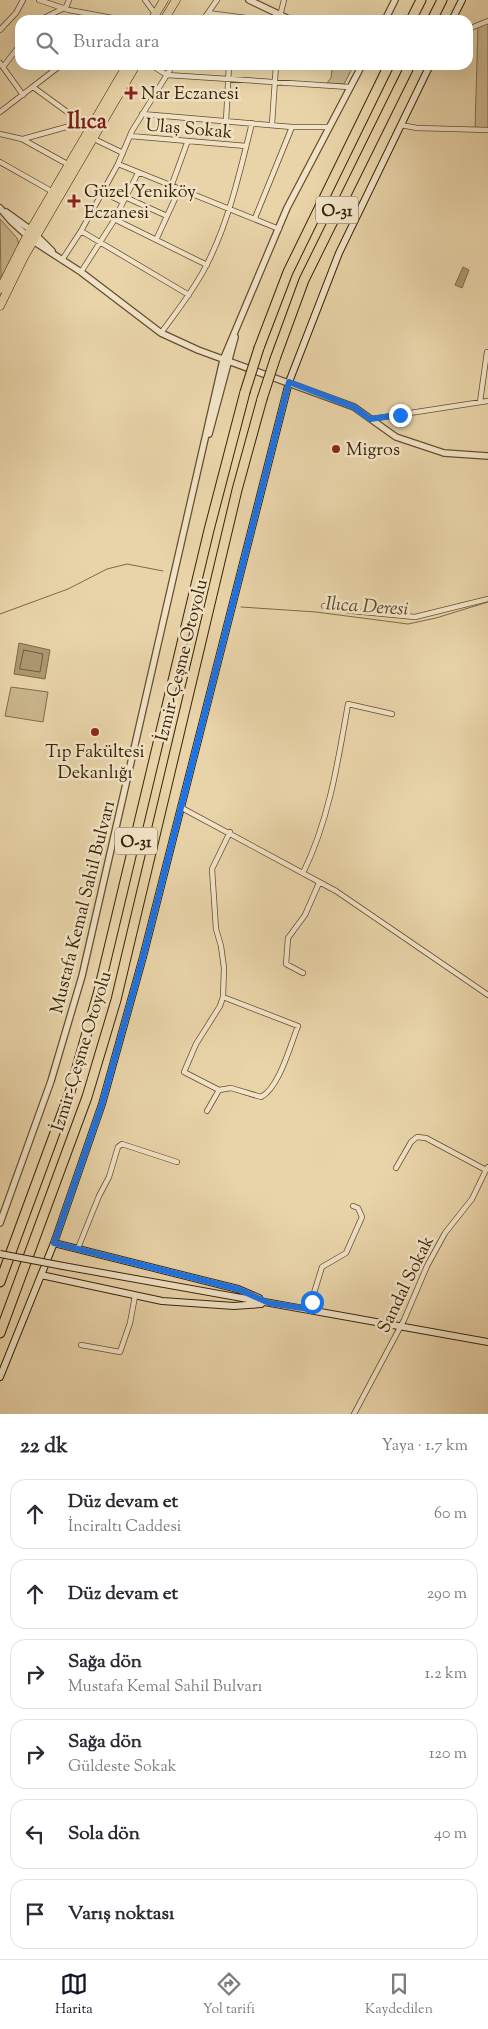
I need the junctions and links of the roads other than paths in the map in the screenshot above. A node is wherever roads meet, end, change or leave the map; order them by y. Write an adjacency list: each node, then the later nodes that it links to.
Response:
1 (23, 0): 30 (street)
2 (39, 0): 14 (street)
3 (69, 0): 14 (street)
4 (145, 0): 18 (street)
5 (164, 0): 19 (main road)
6 (176, 0): 20 (main road)
7 (217, 0): 15 (street)
8 (250, 0): 22 (street)
9 (284, 0): 23 (street)
10 (395, 0): 24 (street)
11 (421, 0): 25 (highway)
12 (442, 0): 26 (highway)
13 (462, 0): 27 (main road)
14 (62, 8): 16 (street); 17 (street)
15 (208, 13): 21 (street)
16 (49, 15)
17 (98, 15)
18 (153, 15)
19 (155, 15)
20 (167, 15)
21 (223, 15)
22 (274, 15)
23 (280, 15)
24 (388, 15)
25 (414, 15)
26 (434, 15)
27 (454, 15)
28 (488, 21): 29 (street)
29 (473, 27)
30 (0, 30)
31 (15, 50): 32 (street)
32 (1, 65): 49 (street)
33 (54, 70): 47 (street)
34 (124, 70): 52 (main road)
35 (133, 70): 63 (main road)
36 (160, 70): 44 (street)
37 (171, 70): 44 (street)
38 (229, 70): 45 (street)
39 (276, 70): 46 (street)
40 (359, 70): 48 (street, Mustafa Kemal Sahil Bulvarı)
41 (387, 70): 124 (highway, İzmir-Çeşme Otoyolu / O-31, bridge)
42 (408, 70): 129 (highway, İzmir-Çeşme Otoyolu / O-31, bridge)
43 (428, 70): 57 (main road)
44 (168, 74): 45 (street); 51 (street)
45 (228, 79): 46 (street); 53 (street)
46 (275, 83): 48 (street); 56 (street)
47 (32, 87): 49 (street); 54 (street)
48 (349, 87): 59 (street, Mustafa Kemal Sahil Bulvarı)
49 (23, 95): 50 (street)
50 (0, 112)
51 (142, 114): 53 (street); 62 (street)
52 (96, 119): 54 (street); 70 (main road)
53 (226, 121): 55 (street)
54 (81, 122): 64 (street)
55 (252, 123): 56 (street); 66 (street)
56 (272, 124): 58 (street)
57 (401, 125): 60 (street); 98 (main road)
58 (292, 127): 59 (street); 80 (street)
59 (328, 127): 83 (street, Mustafa Kemal Sahil Bulvarı)
60 (488, 130)
61 (0, 134): 64 (street)
62 (130, 136): 65 (street, Ulaş Sokak); 67 (street)
63 (92, 138): 67 (street); 85 (main road)
64 (22, 139): 70 (street)
65 (188, 143): 66 (street, Ulaş Sokak); 72 (street)
66 (246, 146): 78 (street)
67 (123, 153): 69 (street)
68 (0, 162): 74 (street)
69 (118, 164): 71 (street); 75 (street)
70 (70, 166): 74 (main road)
71 (138, 173): 72 (street); 76 (street)
72 (171, 187): 73 (street)
73 (179, 190): 78 (street); 79 (street)
74 (53, 192): 85 (main road)
75 (102, 192): 76 (street); 84 (street)
76 (124, 200): 79 (street); 81 (street)
77 (2, 210): 82 (street); 85 (street)
78 (228, 210): 80 (street); 90 (street)
79 (167, 216): 86 (street)
80 (255, 218): 83 (street)
81 (114, 219): 86 (street); 87 (street)
82 (17, 227): 85 (street); 88 (street)
83 (278, 229): 97 (street, Mustafa Kemal Sahil Bulvarı)
84 (81, 231): 87 (street); 89 (street)
85 (32, 235): 88 (main road); 89 (street); 94 (main road)
86 (156, 240): 90 (street)
87 (99, 242): 91 (street); 93 (street)
88 (23, 245): 92 (main road)
89 (62, 260): 91 (street)
90 (207, 265): 93 (street)
91 (81, 272): 95 (street)
92 (0, 289)
93 (189, 295): 95 (street)
94 (0, 306)
95 (161, 333): 97 (street)
96 (487, 352): 100 (street)
97 (226, 361): 98 (street); 119 (street, Mustafa Kemal Sahil Bulvarı)
98 (289, 382): 101 (street); 106 (main road)
99 (488, 401): 100 (street)
100 (480, 402): 101 (street)
101 (370, 419): 102 (street)
102 (488, 456)
103 (488, 599): 104 (street)
104 (324, 606)
105 (392, 714): 108 (street)
106 (180, 807): 107 (street); 120 (main road)
107 (230, 832): 108 (street); 112 (street)
108 (303, 873): 109 (street)
109 (319, 883): 110 (street); 111 (street)
110 (303, 973)
111 (488, 995)
112 (223, 997): 113 (street); 113 (street)
113 (219, 1090): 114 (street)
114 (207, 1111)
115 (177, 1162): 121 (street)
116 (396, 1168): 117 (street)
117 (487, 1168): 128 (street, Sandal Sokak)
118 (353, 1206): 127 (street)
119 (0, 1223)
120 (54, 1243): 121 (main road); 123 (main road)
121 (78, 1248): 126 (main road)
122 (0, 1254): 126 (main road, bridge)
123 (41, 1275): 125 (main road); 132 (main road)
124 (0, 1282)
125 (135, 1296): 126 (main road); 131 (street)
126 (269, 1303): 127 (main road)
127 (309, 1309): 128 (main road)
128 (399, 1327): 130 (main road); 133 (street, Sandal Sokak)
129 (0, 1333)
130 (488, 1342)
131 (82, 1345)
132 (0, 1377)
133 (354, 1414)

